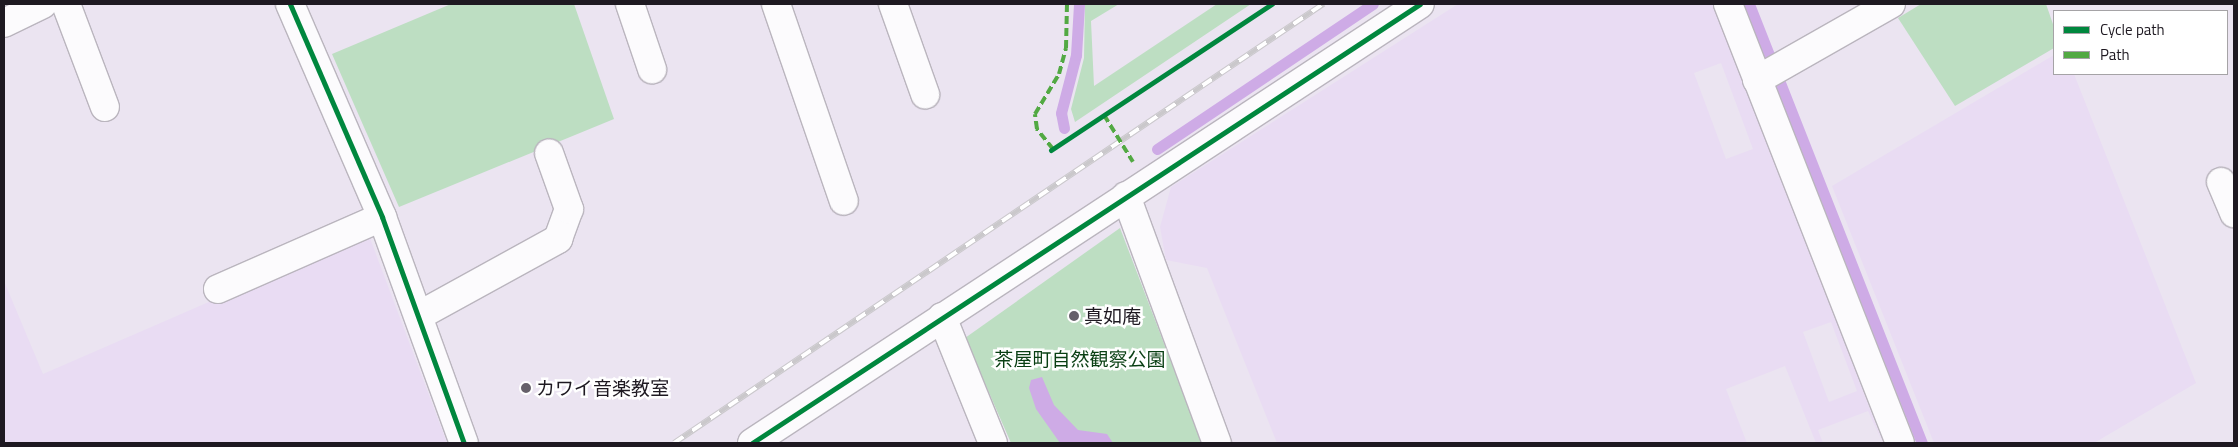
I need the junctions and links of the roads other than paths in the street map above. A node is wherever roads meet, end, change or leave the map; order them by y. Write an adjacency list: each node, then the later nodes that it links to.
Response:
1 (43, 4): 10 (street)
2 (66, 4): 14 (street)
3 (290, 4): 20 (street)
4 (630, 4): 11 (street)
5 (776, 4): 18 (street)
6 (893, 4): 13 (street)
7 (1420, 4): 17 (street)
8 (1728, 4): 12 (street)
9 (1891, 4): 12 (street)
10 (4, 23)
11 (652, 69)
12 (1770, 73): 28 (street)
13 (925, 94)
14 (105, 107)
15 (549, 153): 22 (street)
16 (2221, 182): 19 (street)
17 (1126, 196): 23 (street); 27 (street)
18 (844, 201)
19 (2234, 213)
20 (382, 217): 21 (street); 22 (street)
21 (218, 289)
22 (420, 315): 24 (street)
23 (942, 317): 25 (street); 26 (street)
24 (464, 443)
25 (752, 443)
26 (993, 443)
27 (1217, 443)
28 (1900, 443)

